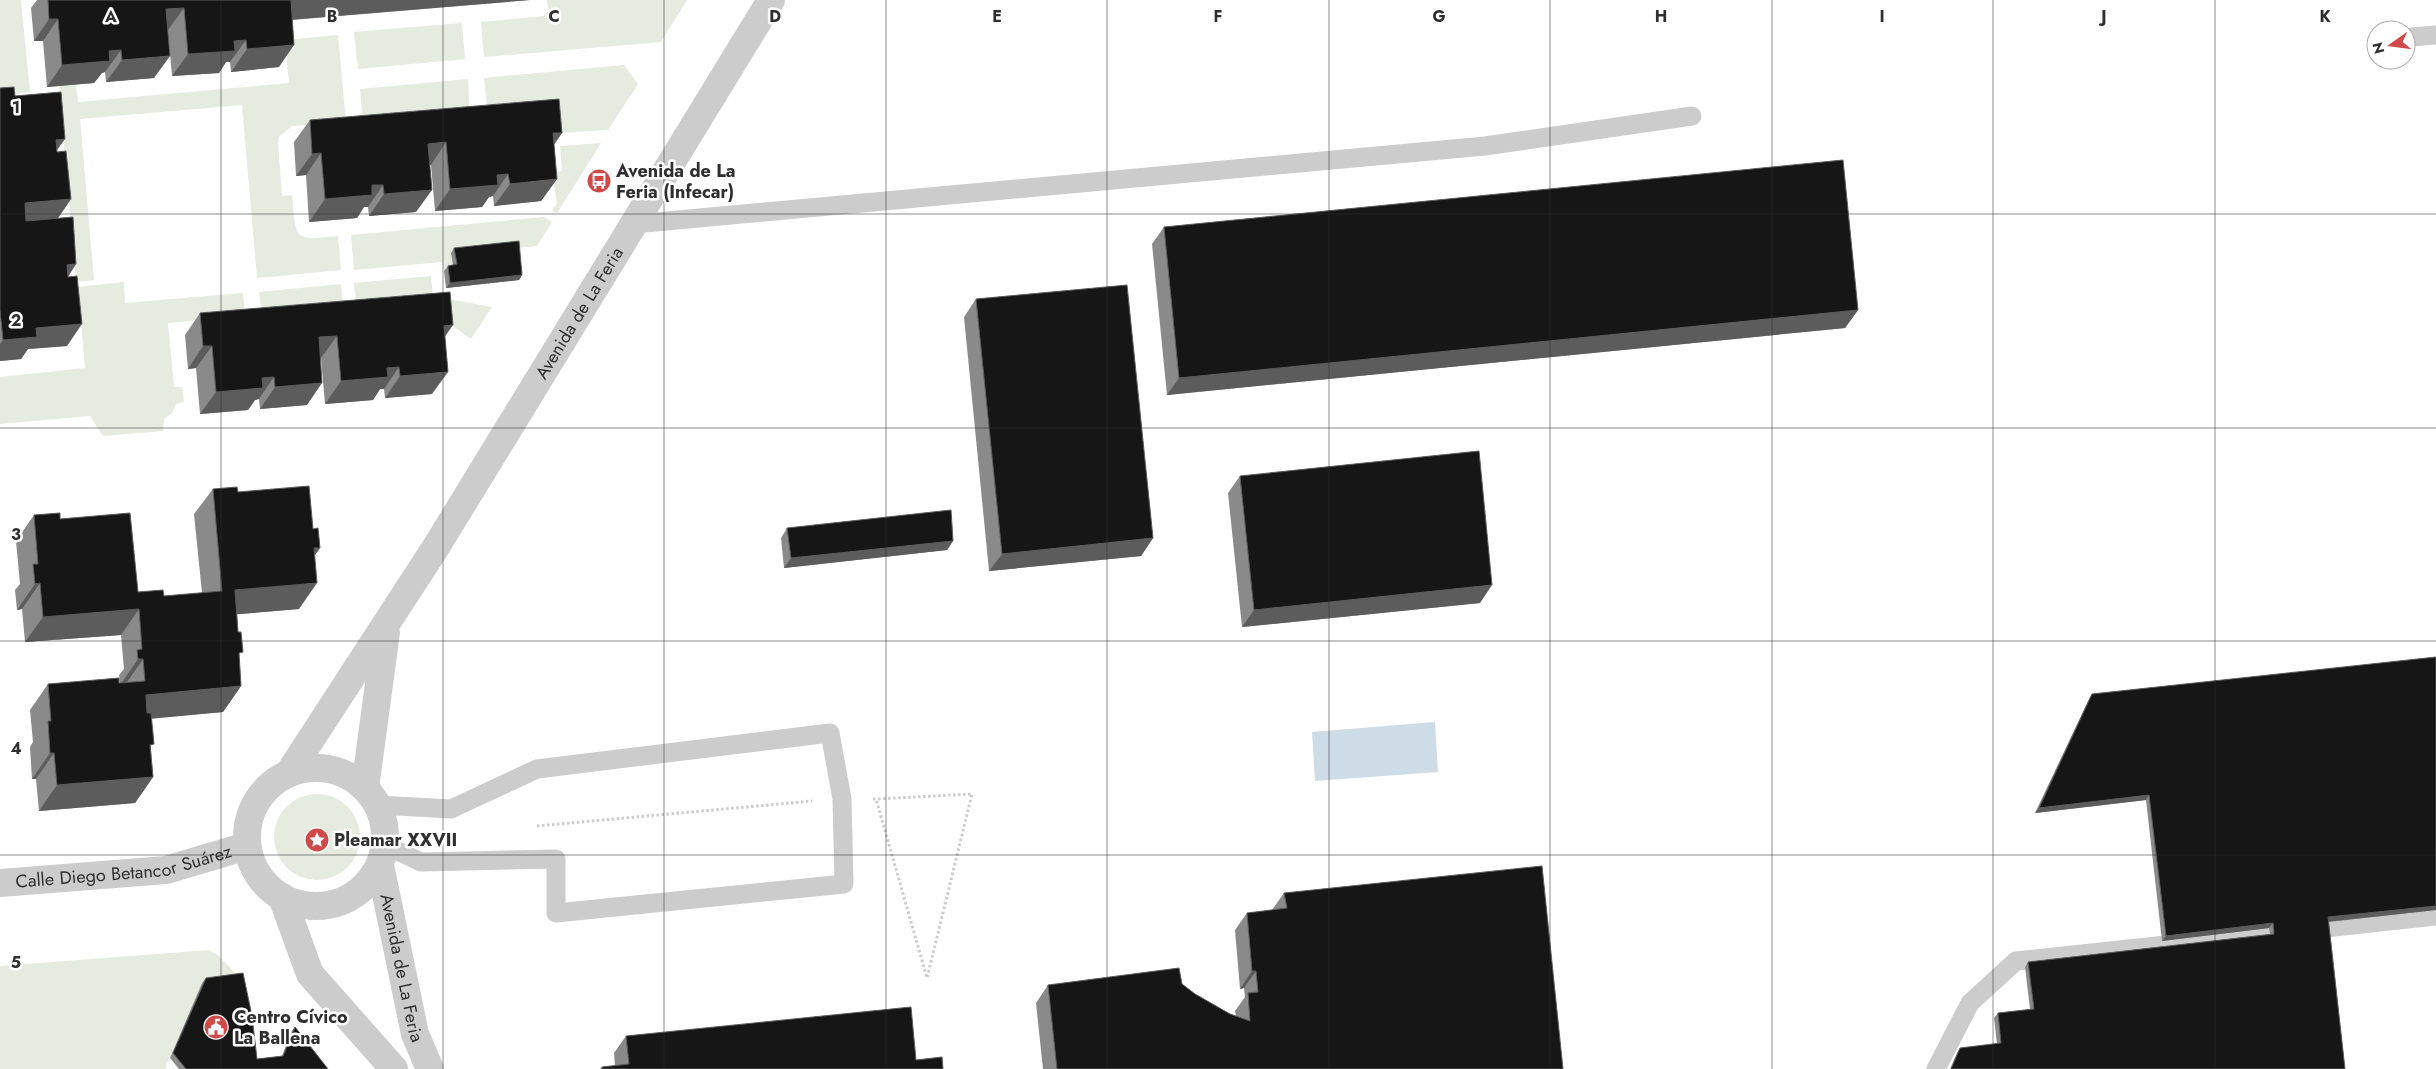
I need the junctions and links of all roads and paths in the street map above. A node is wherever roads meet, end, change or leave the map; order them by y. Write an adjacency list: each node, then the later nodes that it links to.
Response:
1 (771, 0): 5 (street, Avenida de La Feria)
2 (2436, 34): 3 (lane)
3 (2416, 36)
4 (1692, 116): 5 (lane)
5 (634, 224): 6 (street, Avenida de La Feria)
6 (386, 625): 7 (street, Avenida de La Feria); 8 (street, Avenida de La Feria)
7 (289, 773): 8 (street); 12 (street)
8 (372, 796): 9 (lane); 13 (street)
9 (842, 799): 10 (path); 11 (path); 13 (lane)
10 (876, 799): 10 (path)
11 (529, 827)
12 (247, 846): 14 (street, Calle Diego Betancor Suárez); 15 (street)
13 (382, 855): 15 (street); 20 (street, Avenida de La Feria)
14 (0, 883)
15 (282, 897): 19 (street)
16 (2436, 916): 17 (lane)
17 (2326, 928)
18 (2270, 934): 21 (lane)
19 (394, 1069)
20 (430, 1069)
21 (1936, 1069)

